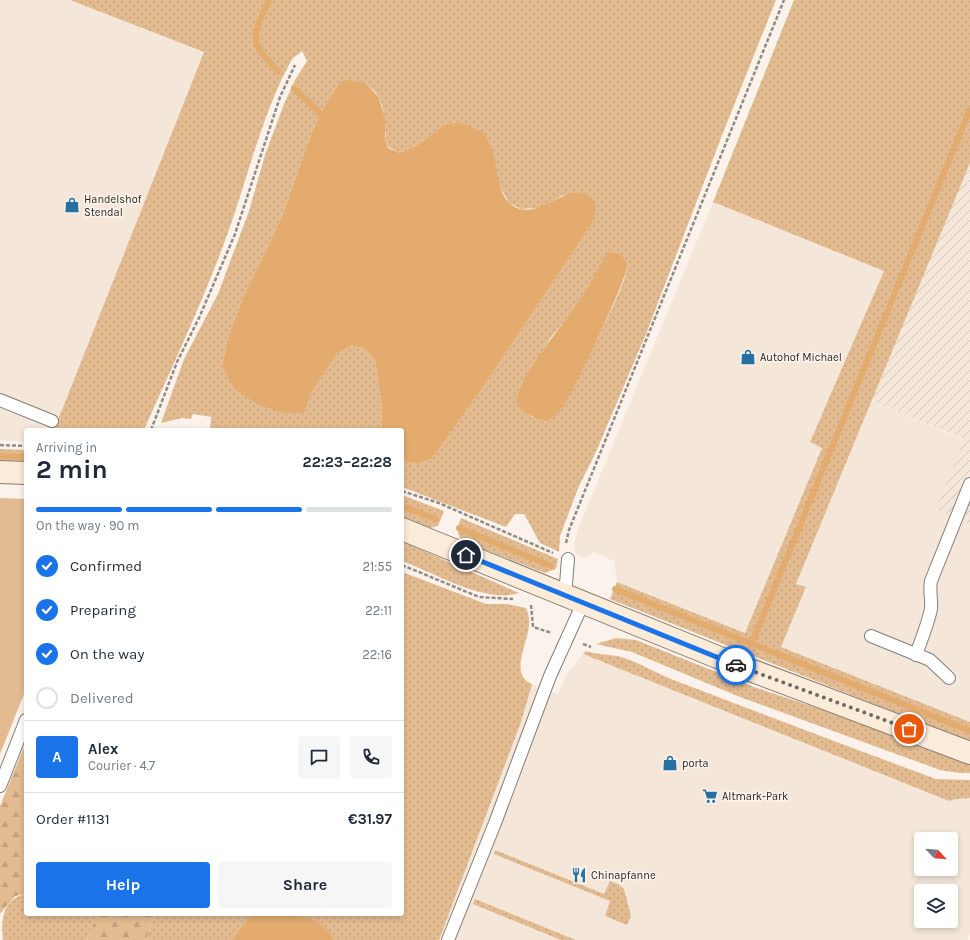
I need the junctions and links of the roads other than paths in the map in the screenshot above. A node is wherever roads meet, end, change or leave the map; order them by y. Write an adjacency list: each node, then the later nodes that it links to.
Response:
1 (0, 400): 2 (lane)
2 (52, 422)
3 (0, 472): 4 (main road)
4 (24, 473)
5 (970, 484): 10 (lane)
6 (404, 530): 8 (main road)
7 (568, 560): 8 (lane)
8 (574, 600): 13 (main road); 15 (lane)
9 (871, 636): 10 (lane)
10 (916, 654): 11 (lane)
11 (948, 678)
12 (24, 725): 14 (lane)
13 (970, 753)
14 (0, 786)
15 (448, 940)

